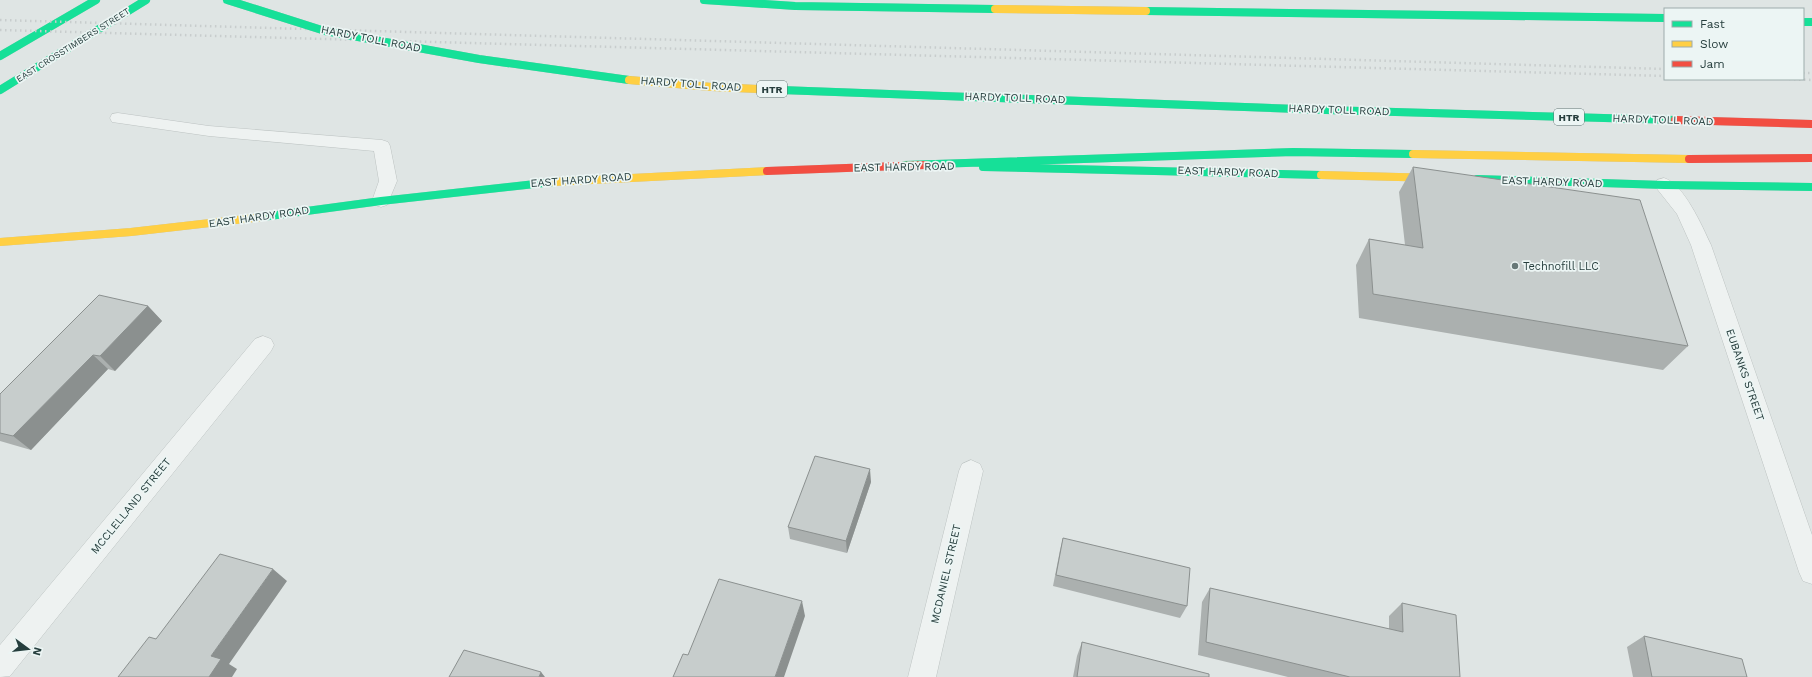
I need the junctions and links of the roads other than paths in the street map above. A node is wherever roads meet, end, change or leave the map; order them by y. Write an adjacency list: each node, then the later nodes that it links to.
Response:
1 (96, 0): 6 (main road)
2 (146, 0): 7 (main road, EAST CROSSTIMBERS STREET)
3 (227, 0): 9 (main road, HARDY TOLL ROAD / HTR, bridge)
4 (704, 0): 5 (main road)
5 (1664, 18)
6 (0, 56)
7 (0, 90)
8 (118, 118): 16 (lane)
9 (1812, 124)
10 (1812, 158): 11 (main road)
11 (905, 165): 12 (main road, EAST HARDY ROAD); 16 (main road, EAST HARDY ROAD)
12 (1443, 178)
13 (1467, 179): 14 (main road, EAST HARDY ROAD)
14 (1664, 185): 15 (main road, EAST HARDY ROAD); 20 (street, EUBANKS STREET)
15 (1812, 187)
16 (381, 201): 17 (main road, EAST HARDY ROAD)
17 (0, 242)
18 (263, 345): 21 (street, MCCLELLAND STREET)
19 (971, 471): 22 (street, MCDANIEL STREET)
20 (1812, 572)
21 (0, 666)
22 (922, 677)

